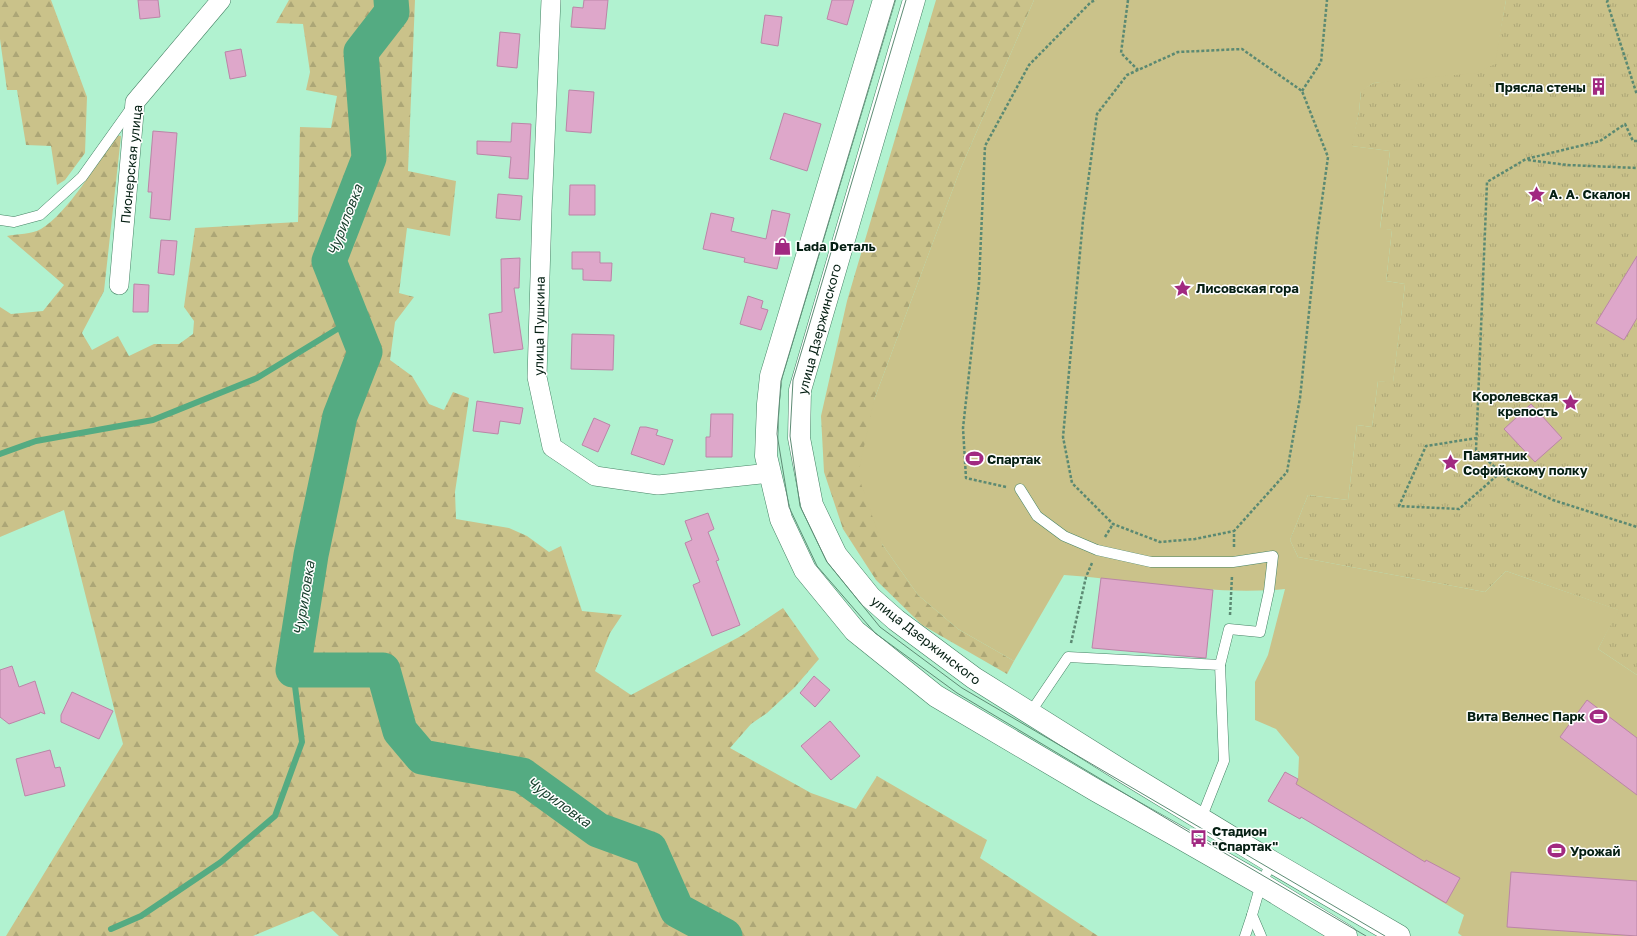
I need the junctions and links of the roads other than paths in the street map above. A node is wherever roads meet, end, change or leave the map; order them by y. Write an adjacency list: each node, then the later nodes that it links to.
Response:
1 (221, 0): 5 (street, Пионерская улица)
2 (551, 0): 8 (street, улица Пушкина)
3 (884, 0): 8 (main road)
4 (914, 0): 11 (main road, улица Дзержинского)
5 (135, 102): 6 (lane); 7 (street, Пионерская улица)
6 (0, 220)
7 (119, 285)
8 (770, 473): 14 (main road)
9 (1020, 489): 10 (lane)
10 (1220, 665): 11 (lane); 12 (lane)
11 (1030, 713): 12 (main road, улица Дзержинского)
12 (1201, 819): 13 (main road, улица Дзержинского)
13 (1272, 862): 14 (lane); 19 (main road, улица Дзержинского)
14 (1261, 884): 15 (lane); 18 (main road)
15 (1252, 915): 16 (lane); 17 (lane)
16 (1245, 936)
17 (1261, 936)
18 (1346, 936)
19 (1399, 936)

